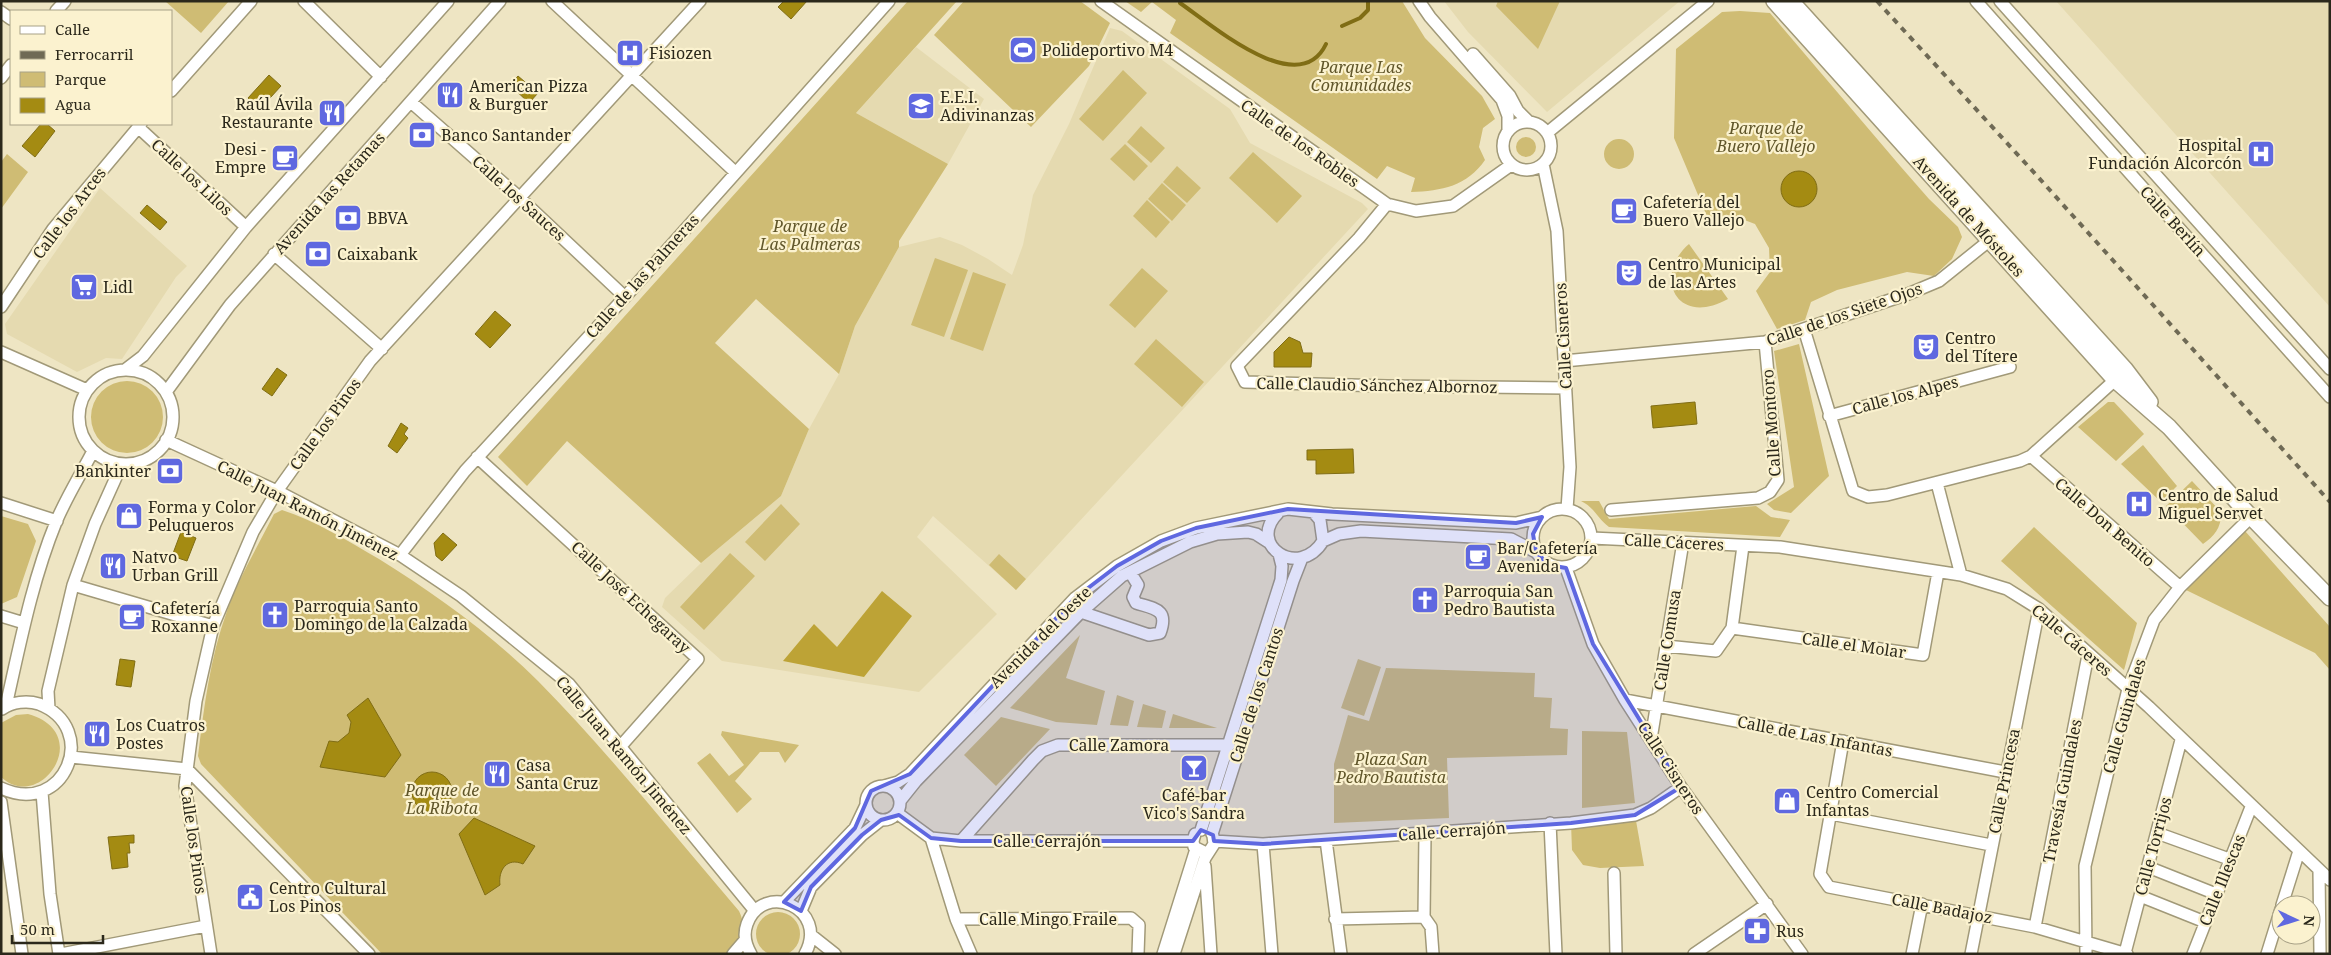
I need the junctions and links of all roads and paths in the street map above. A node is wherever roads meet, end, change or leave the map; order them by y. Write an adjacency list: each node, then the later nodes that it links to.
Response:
1 (66, 1): 17 (street)
2 (252, 1): 22 (street)
3 (304, 1): 20 (street)
4 (448, 1): 20 (street)
5 (500, 1): 23 (street, Avenida las Retamas)
6 (552, 1): 19 (street)
7 (700, 1): 19 (street, Calle los Pinos)
8 (889, 1): 30 (street, Calle de las Palmeras)
9 (1101, 1): 32 (street, Calle de los Robles)
10 (1419, 1): 26 (street)
11 (1428, 1): 24 (street)
12 (1708, 1): 27 (street)
13 (1774, 1): 34 (main road, Avenida de Móstoles)
14 (1792, 1): 52 (main road, Avenida de Móstoles)
15 (1976, 1): 50 (street, Calle Berlín)
16 (2000, 1): 45 (street, Calle Berlín)
17 (57, 10)
18 (10, 66): 21 (street)
19 (631, 75): 30 (street); 31 (street, Calle los Pinos)
20 (381, 77): 33 (street)
21 (1, 78)
22 (172, 89)
23 (411, 102): 31 (street, Calle los Sauces); 35 (street, Avenida las Retamas)
24 (1529, 122): 26 (street); 27 (street)
25 (140, 125): 33 (street, Calle los Lilos); 37 (street, Calle los Arces)
26 (1508, 130): 29 (street)
27 (1547, 133): 28 (street)
28 (1544, 164): 29 (street); 42 (street, Calle Cisneros)
29 (1511, 165): 32 (street, Calle de los Robles)
30 (736, 172): 36 (street, Calle de las Palmeras)
31 (520, 198): 36 (street, Calle los Sauces); 40 (street, Calle los Pinos)
32 (1386, 204): 47 (street, Calle Claudio Sánchez Albornoz)
33 (246, 227): 44 (street)
34 (1990, 240): 38 (street, Calle de los Siete Ojos); 46 (main road, Avenida de Móstoles)
35 (274, 254): 40 (street); 49 (street, Avenida las Retamas)
36 (625, 297): 56 (street, Calle de las Palmeras)
37 (1, 307)
38 (1804, 330): 39 (street, Calle de los Siete Ojos); 51 (street, Calle los Alpes)
39 (1765, 342): 42 (street, Calle de los Siete Ojos); 62 (street, Calle Montoro)
40 (382, 349): 59 (street, Calle los Pinos)
41 (1, 352): 48 (street)
42 (1564, 361): 47 (street, Calle Cisneros)
43 (2010, 367): 51 (street, Calle los Alpes)
44 (126, 369): 48 (street); 49 (street)
45 (2330, 369)
46 (2115, 380): 52 (main road, Avenida de Móstoles); 55 (street, Calle los Alpes)
47 (1566, 388): 61 (street, Calle Cisneros)
48 (87, 390): 54 (street)
49 (166, 392): 53 (street)
50 (2330, 397)
51 (1829, 416): 58 (street, Calle los Alpes)
52 (2168, 427): 66 (main road, Avenida de Móstoles)
53 (166, 440): 57 (street); 59 (street, Calle Juan Ramón Jiménez)
54 (93, 451): 57 (street); 67 (street)
55 (2031, 456): 58 (street, Calle los Alpes); 82 (street, Calle Don Benito)
56 (478, 457): 75 (street, Calle de las Palmeras); 101 (street, Calle José Echegaray)
57 (122, 464): 81 (street)
58 (1937, 483): 80 (street)
59 (277, 491): 75 (street, Calle Juan Ramón Jiménez); 88 (street, Calle los Pinos)
60 (1, 503): 67 (street)
61 (1567, 509): 65 (street); 68 (street)
62 (1611, 510)
63 (1278, 513): 64 (street); 71 (street); 105 (street, Avenida del Oeste)
64 (1314, 513): 65 (street); 69 (street)
65 (1542, 517): 73 (street)
66 (2251, 517): 82 (street, Calle Guindales); 83 (main road, Avenida de Móstoles)
67 (57, 521): 87 (street)
68 (1592, 538): 70 (street, Calle Cáceres); 77 (street)
69 (1323, 540): 73 (street); 76 (street)
70 (1683, 542): 72 (street, Calle Cáceres); 90 (street, Calle Comusa)
71 (1270, 543): 74 (street); 78 (street, Avenida del Oeste)
72 (1743, 546): 79 (street, Calle Cáceres); 89 (street)
73 (1536, 552): 77 (street)
74 (1279, 554): 76 (street); 100 (street, Calle de los Cantos)
75 (400, 555): 101 (street, Calle Juan Ramón Jiménez)
76 (1302, 558): 119 (street, Calle de los Cantos)
77 (1566, 568): 93 (street, Calle Cisneros)
78 (1130, 572): 85 (street, Avenida del Oeste); 85 (street, Avenida del Oeste)
79 (1938, 572): 80 (street, Calle Cáceres); 89 (street, Calle el Molar)
80 (1960, 575): 84 (street, Calle Cáceres)
81 (73, 585): 88 (street); 96 (street)
82 (2180, 587): 92 (street, Calle Guindales)
83 (2330, 598)
84 (2038, 609): 91 (street, Calle Cáceres); 104 (street, Calle Princesa)
85 (1081, 612): 109 (street, Avenida del Oeste)
86 (1, 616): 87 (street)
87 (24, 623): 95 (street)
88 (213, 626): 103 (street, Calle los Pinos)
89 (1732, 628): 90 (street)
90 (1666, 646): 94 (street, Calle Comusa)
91 (2088, 655): 92 (street, Calle Cáceres); 146 (street, Travesía Guindales)
92 (2128, 689): 98 (street, Calle Cáceres); 149 (street, Calle Guindales)
93 (1625, 700): 94 (street, Calle de Las Infantas); 97 (street, Calle Cisneros)
94 (1656, 706): 97 (street, Calle Comusa); 99 (street, Calle de Las Infantas)
95 (4, 708): 96 (street)
96 (49, 709): 102 (street)
97 (1651, 739): 106 (street, Calle Cisneros)
98 (2181, 740): 112 (street, Calle Cáceres); 118 (street, Calle Torrijos)
99 (1843, 742): 104 (street, Calle de Las Infantas); 114 (street, Calle Badajoz)
100 (1229, 745): 119 (street, Calle de los Cantos); 122 (street, Calle Zamora)
101 (620, 747): 138 (street, Calle Juan Ramón Jiménez)
102 (71, 757): 103 (street); 108 (street)
103 (187, 769): 145 (street, Calle los Pinos); 156 (street)
104 (2005, 772): 124 (street, Calle Princesa)
105 (884, 786): 109 (street); 111 (street)
106 (1681, 786): 116 (street, Calle Cerrajón); 136 (street, Calle Cisneros)
107 (1, 788): 108 (street)
108 (42, 792): 154 (street)
109 (900, 801): 113 (street)
110 (1, 802): 153 (street)
111 (866, 805): 115 (street); 135 (street)
112 (2251, 807): 126 (street, Calle Cáceres); 127 (street, Calle Illescas)
113 (897, 814): 115 (street); 120 (street)
114 (1831, 814): 124 (street); 137 (street, Calle Badajoz)
115 (880, 820): 139 (street)
116 (1550, 823): 117 (street, Calle Cerrajón); 169 (street)
117 (1425, 834): 121 (street, Calle Cerrajón); 141 (street)
118 (2157, 834): 127 (street); 128 (street, Calle Torrijos)
119 (1209, 835): 123 (street, Calle Cerrajón); 125 (street); 125 (street)
120 (931, 838): 122 (street, Calle Cerrajón); 143 (street)
121 (1326, 840): 123 (street, Calle Cerrajón); 142 (street)
122 (961, 841): 125 (street, Calle Cerrajón)
123 (1262, 844): 166 (street)
124 (1992, 844): 140 (street, Calle Princesa)
125 (1200, 850): 163 (street); 164 (street); 165 (street)
126 (2299, 852): 129 (street, Calle Cáceres); 133 (street)
127 (2229, 860): 132 (street, Calle Illescas)
128 (2148, 867): 132 (street); 134 (street, Calle Torrijos)
129 (2319, 870): 131 (street, Calle Cáceres); 177 (street)
130 (1614, 873): 170 (street)
131 (2330, 880)
132 (2216, 894): 144 (street, Calle Illescas)
133 (2285, 895)
134 (2140, 896): 144 (street); 152 (street, Calle Torrijos)
135 (784, 902): 138 (street); 139 (street)
136 (1767, 904): 151 (street, Calle Cisneros); 171 (street)
137 (1922, 904): 140 (street, Calle Badajoz); 172 (street)
138 (755, 911): 148 (street)
139 (801, 911): 147 (street)
140 (1978, 914): 146 (street, Calle Badajoz); 173 (street, Calle Princesa)
141 (1424, 917): 142 (street); 168 (street)
142 (1335, 919): 167 (street)
143 (956, 920): 161 (street); 162 (street, Calle Mingo Fraile)
144 (2205, 922): 175 (street, Calle Illescas)
145 (206, 926): 154 (street); 155 (street, Calle los Pinos)
146 (2036, 927): 149 (street, Calle Badajoz)
147 (811, 935): 159 (street); 160 (street)
148 (745, 940): 157 (street); 158 (street)
149 (2085, 940): 152 (street, Calle Badajoz); 174 (street, Calle Guindales)
150 (2271, 941): 176 (street)
151 (1799, 953)
152 (2126, 953)
153 (22, 954)
154 (60, 954)
155 (211, 954)
156 (369, 954)
157 (733, 954)
158 (751, 954)
159 (806, 954)
160 (835, 954)
161 (971, 954)
162 (1138, 954)
163 (1163, 954)
164 (1174, 954)
165 (1211, 954)
166 (1272, 954)
167 (1341, 954)
168 (1432, 954)
169 (1556, 954)
170 (1616, 954)
171 (1694, 954)
172 (1912, 954)
173 (1971, 954)
174 (2086, 954)
175 (2193, 954)
176 (2267, 954)
177 (2320, 954)

